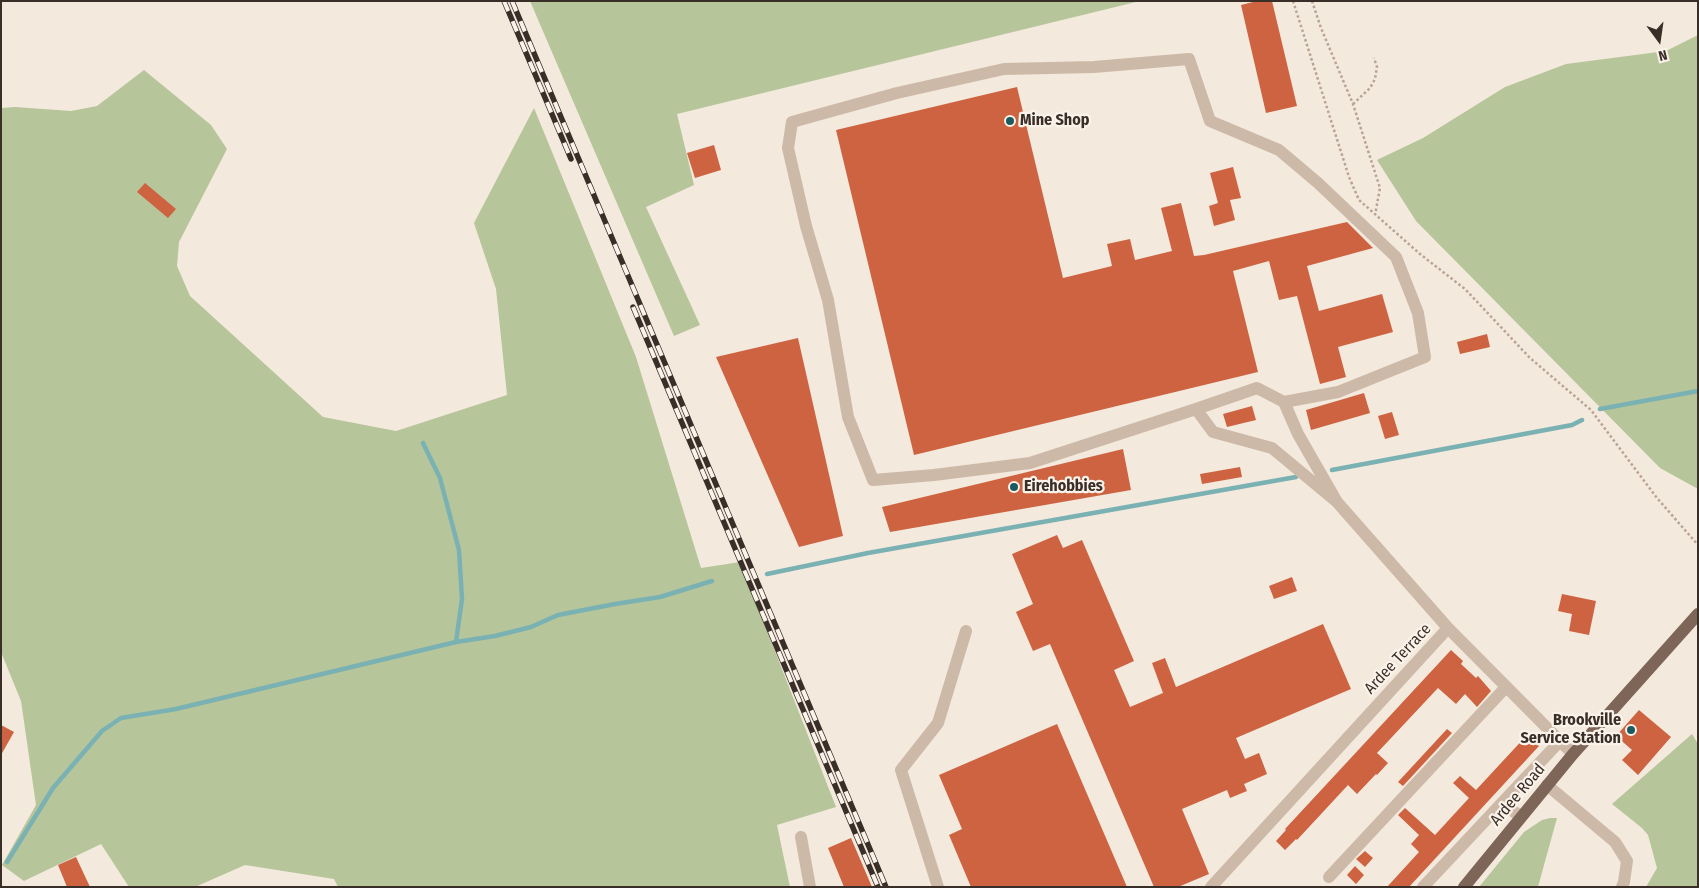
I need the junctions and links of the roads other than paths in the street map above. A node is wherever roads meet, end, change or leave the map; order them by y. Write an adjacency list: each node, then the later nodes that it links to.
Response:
1 (1284, 402): 2 (street); 2 (street); 3 (street)
2 (1196, 409): 3 (street)
3 (1337, 502): 5 (street)
4 (1698, 614): 9 (main road, Ardee Road)
5 (1448, 628): 7 (street, Ardee Terrace); 17 (street, Ardee Terrace)
6 (966, 631): 16 (street)
7 (1506, 687): 8 (street, Ardee Terrace); 14 (street)
8 (1560, 742): 9 (street, Ardee Terrace); 11 (street)
9 (1573, 754): 10 (main road, Ardee Road)
10 (1547, 785): 12 (main road, Ardee Road); 20 (street)
11 (1501, 804): 12 (street); 18 (street)
12 (1522, 816): 19 (main road, Ardee Road)
13 (801, 837): 15 (street)
14 (1329, 877)
15 (810, 887)
16 (938, 887)
17 (1211, 887)
18 (1423, 887)
19 (1464, 887)
20 (1622, 887)

